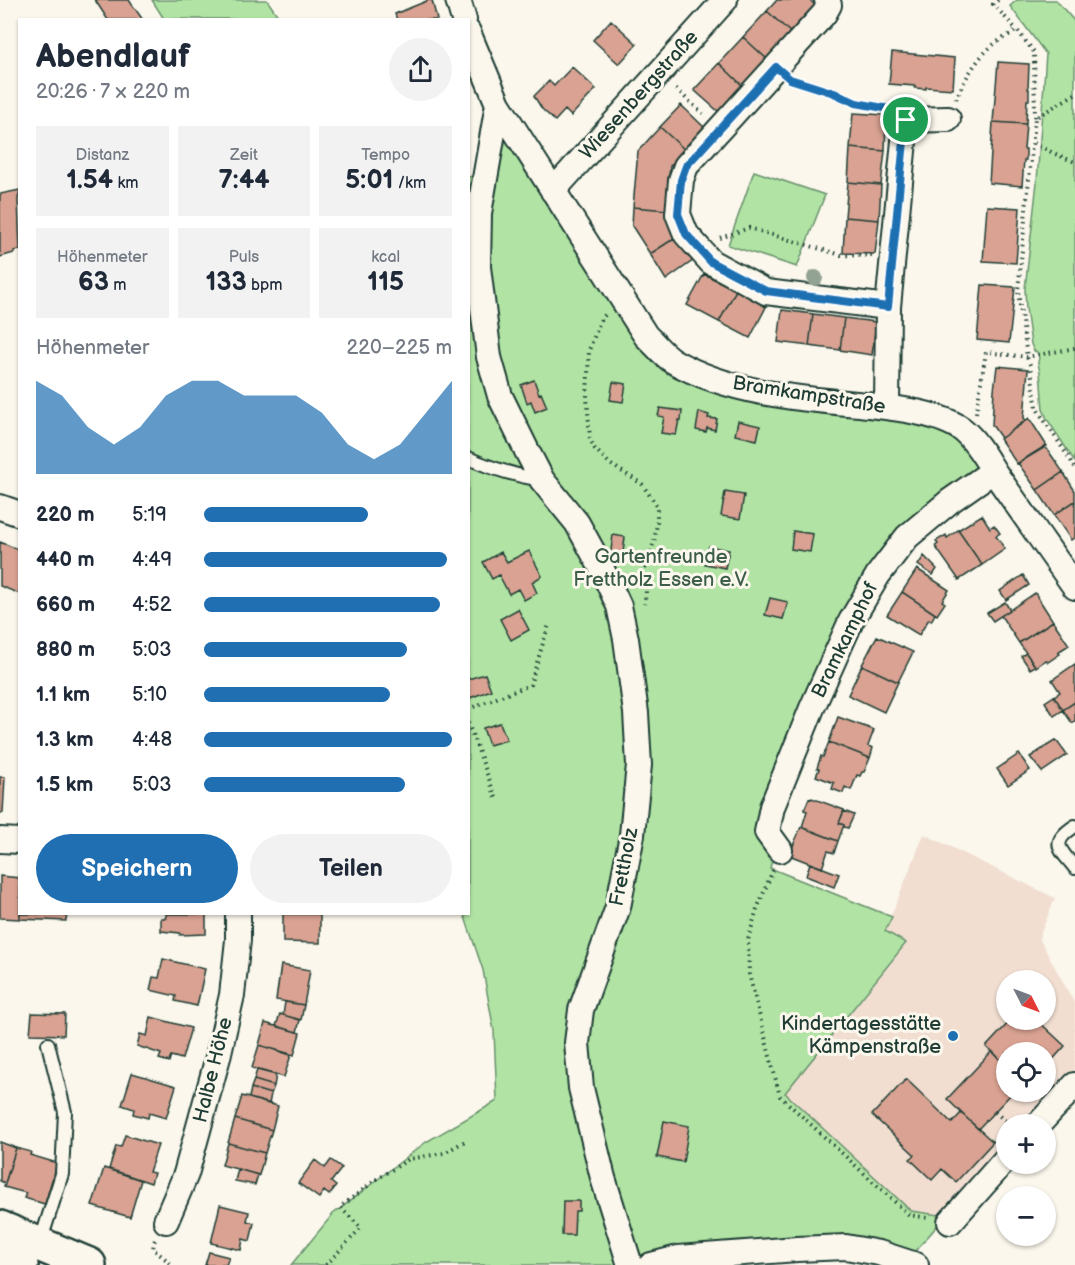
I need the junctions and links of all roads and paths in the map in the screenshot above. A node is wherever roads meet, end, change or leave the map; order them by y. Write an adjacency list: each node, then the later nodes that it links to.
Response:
1 (458, 0): 5 (street)
2 (725, 0): 18 (street, Wiesenbergstraße)
3 (827, 0): 8 (street)
4 (998, 0): 6 (path)
5 (463, 18)
6 (1017, 30): 12 (path); 13 (path)
7 (470, 37): 11 (street, Bramkampstraße)
8 (776, 67): 14 (path); 15 (street)
9 (676, 89): 15 (path)
10 (1075, 94): 13 (path)
11 (498, 104): 18 (street, Bramkampstraße); 30 (street, Frettholz)
12 (948, 118): 14 (street)
13 (1035, 118): 16 (path)
14 (906, 120): 20 (street)
15 (719, 129): 19 (street)
16 (1034, 143): 17 (path); 24 (path)
17 (1075, 162)
18 (553, 191): 21 (street, Bramkampstraße)
19 (697, 247): 20 (path); 22 (street)
20 (893, 257): 22 (street)
21 (623, 299): 25 (street, Bramkampstraße); 35 (path)
22 (888, 307): 25 (street)
23 (1075, 348): 24 (path)
24 (1027, 357): 26 (path); 28 (path)
25 (887, 407): 26 (street, Bramkampstraße)
26 (963, 430): 29 (street, Bramkampstraße)
27 (470, 459): 30 (lane)
28 (1075, 467)
29 (993, 471): 33 (street, Bramkampstraße); 42 (street, Bramkamphof)
30 (542, 480): 35 (street, Frettholz)
31 (0, 507): 32 (street)
32 (18, 513)
33 (1075, 587)
34 (549, 624): 36 (path)
35 (626, 639): 59 (street, Frettholz)
36 (470, 709)
37 (470, 728): 38 (path)
38 (496, 798)
39 (1075, 826): 43 (lane)
40 (0, 840): 41 (street)
41 (18, 841)
42 (780, 850): 53 (path)
43 (1075, 868)
44 (238, 915): 52 (street, Halbe Höhe)
45 (48, 1044): 55 (lane)
46 (1075, 1085): 49 (street)
47 (995, 1112): 48 (path)
48 (997, 1114)
49 (1048, 1114)
50 (465, 1141): 58 (path)
51 (996, 1170): 53 (street)
52 (166, 1221)
53 (950, 1222)
54 (0, 1228): 55 (main road)
55 (30, 1255): 56 (main road); 57 (main road)
56 (0, 1257)
57 (89, 1265)
58 (326, 1265)
59 (630, 1265)
60 (651, 1265): 61 (street)
61 (916, 1265)

